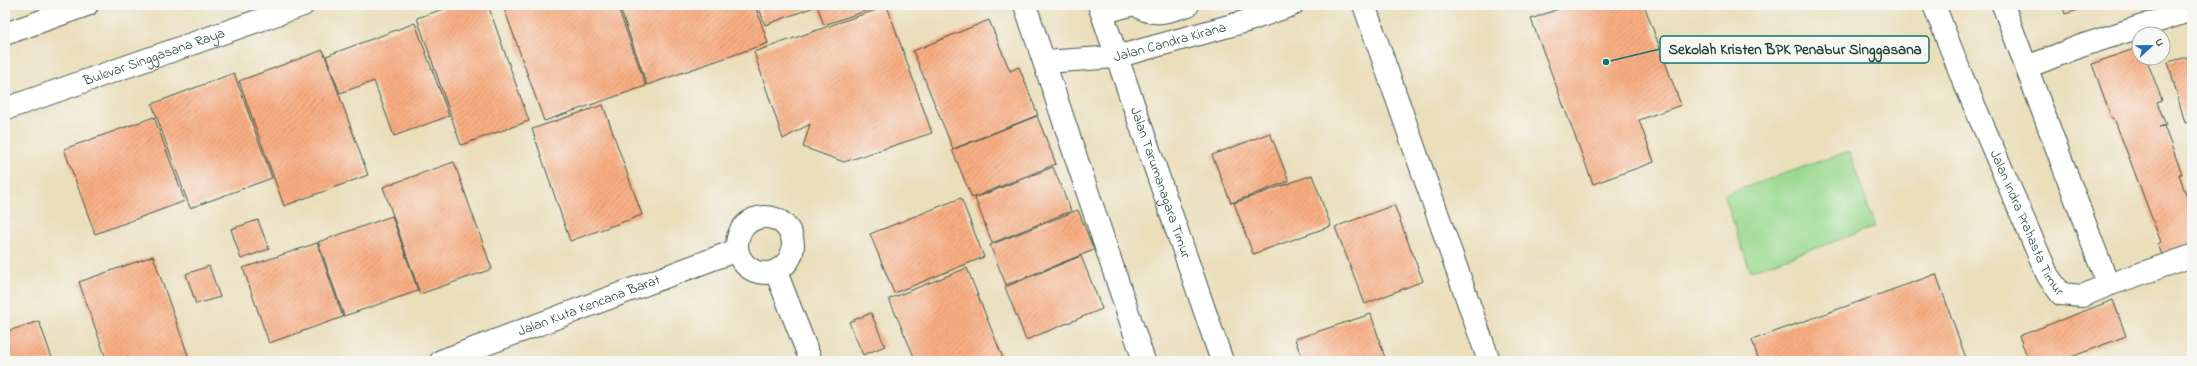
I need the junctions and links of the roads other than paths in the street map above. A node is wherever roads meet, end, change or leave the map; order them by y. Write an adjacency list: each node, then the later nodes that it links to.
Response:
1 (87, 5): 13 (street)
2 (303, 5): 17 (street, Bulevar Singgasana Raya)
3 (1025, 5): 15 (street)
4 (1130, 5): 11 (street)
5 (1137, 5): 6 (street)
6 (1188, 5)
7 (1292, 5): 14 (street, Jalan Candra Kirana)
8 (1364, 5): 26 (street)
9 (1934, 5): 21 (street, Jalan Indra Prahasta Timur)
10 (2003, 5): 16 (street)
11 (1100, 9): 14 (street, Jalan Tarumanagara Timur)
12 (2192, 10): 16 (street)
13 (5, 34)
14 (1116, 57): 15 (street, Jalan Candra Kirana); 25 (street, Jalan Tarumanagara Timur)
15 (1045, 62): 24 (street)
16 (2026, 67): 21 (street)
17 (5, 109)
18 (737, 250): 20 (street); 20 (street); 22 (street, Jalan Kuta Kencana Barat)
19 (2192, 256): 21 (street, Jalan Indra Prahasta Timur)
20 (776, 272): 23 (street)
21 (2108, 285)
22 (441, 361)
23 (811, 361)
24 (1144, 361)
25 (1222, 361)
26 (1489, 361)

